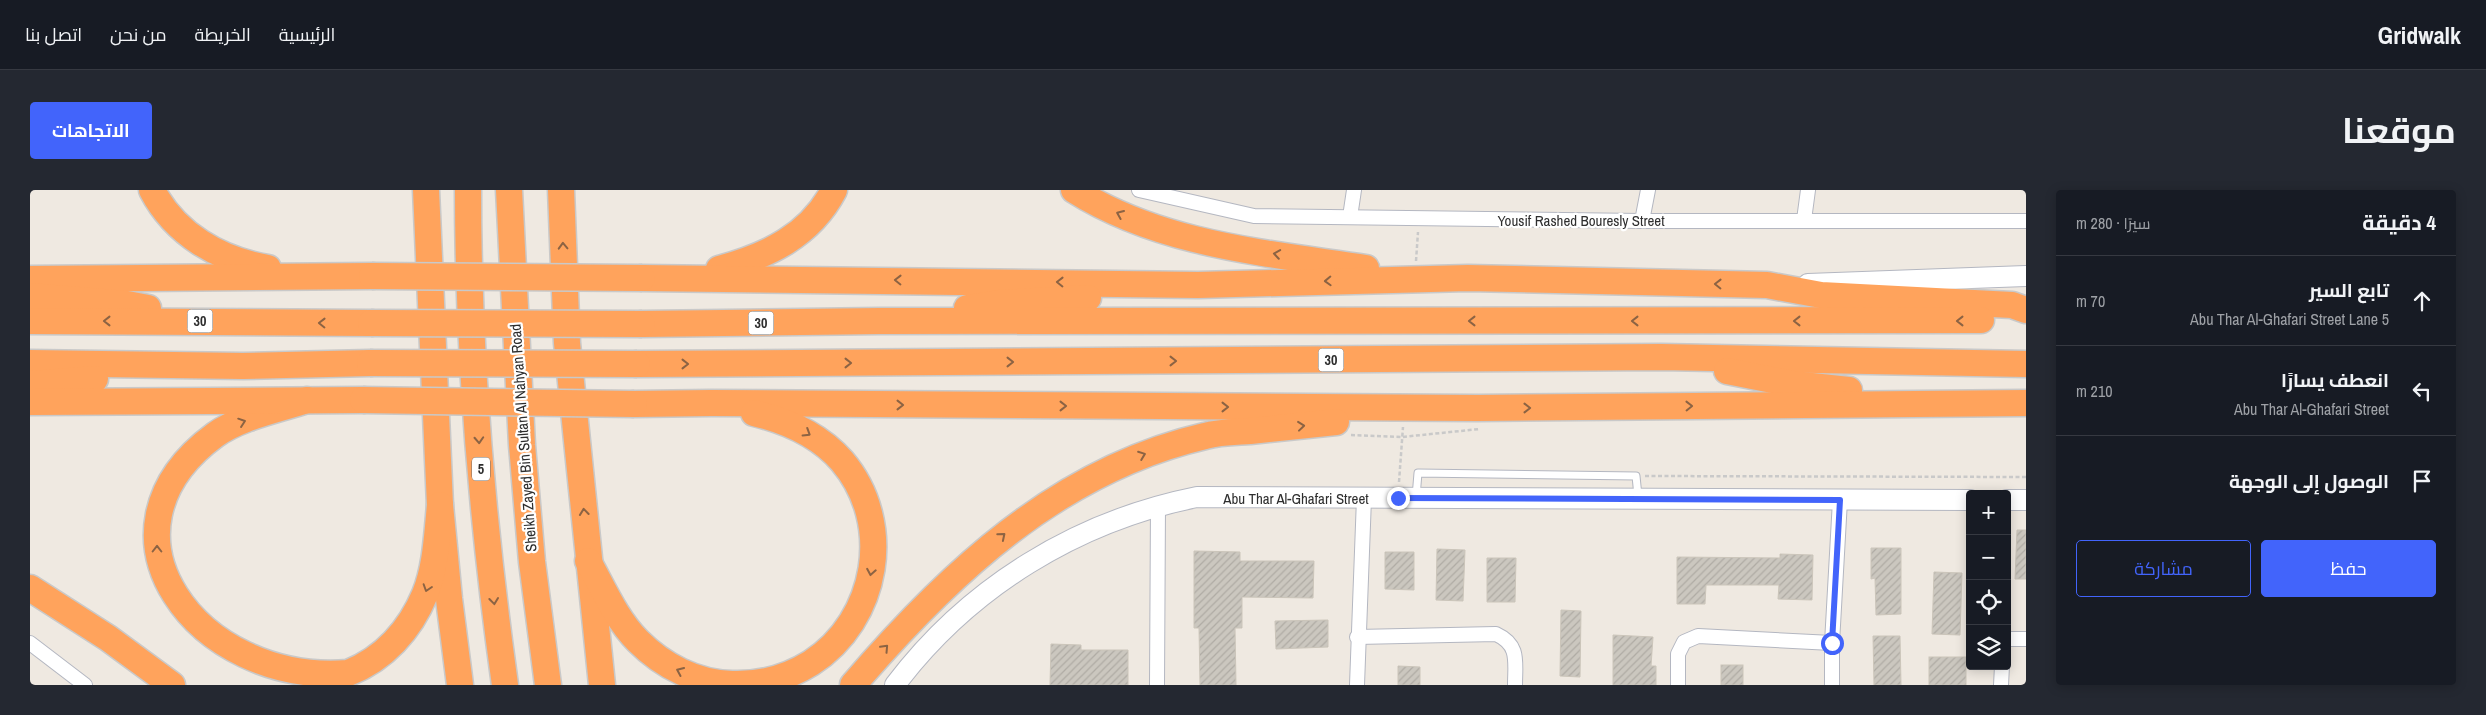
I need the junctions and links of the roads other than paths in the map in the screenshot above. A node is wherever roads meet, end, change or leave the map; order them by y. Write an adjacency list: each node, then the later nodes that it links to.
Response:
1 (152, 190): 19 (highway)
2 (426, 190): 48 (highway)
3 (468, 190): 61 (highway, 5, one-way to 61)
4 (509, 190): 62 (highway, Sheikh Zayed Bin Sultan Al Nahyan Road)
5 (561, 190): 50 (highway, one-way to 5)
6 (834, 190): 20 (highway)
7 (1074, 190): 17 (highway, one-way to 7)
8 (1139, 190): 12 (street, Yousif Rashed Bouresly Street)
9 (1354, 190): 13 (street)
10 (1648, 190): 15 (street)
11 (1808, 190): 14 (street)
12 (1192, 197): 13 (street, Yousif Rashed Bouresly Street)
13 (1350, 217): 15 (street, Yousif Rashed Bouresly Street)
14 (1804, 220): 15 (street, Yousif Rashed Bouresly Street); 16 (street, Yousif Rashed Bouresly Street)
15 (1642, 221)
16 (2026, 221)
17 (1422, 270): 22 (highway, one-way to 22); 23 (highway, one-way to 17)
18 (2026, 276): 23 (street)
19 (326, 277): 20 (highway, bridge); 21 (highway)
20 (690, 277): 22 (highway, one-way to 20)
21 (30, 279)
22 (1198, 285): 29 (highway)
23 (1767, 285): 25 (highway)
24 (30, 296): 28 (highway)
25 (2026, 310)
26 (2026, 320): 29 (highway, 30, one-way to 29)
27 (30, 321): 28 (highway, 30, one-way to 27)
28 (218, 321): 29 (highway, 30, one-way to 28, bridge)
29 (880, 321)
30 (1661, 357): 32 (highway, 30); 33 (highway, 30, one-way to 30, bridge); 38 (highway)
31 (30, 363): 33 (highway, 30)
32 (2026, 364)
33 (243, 366): 34 (highway)
34 (30, 384)
35 (307, 400): 36 (highway); 37 (highway, bridge); 48 (highway, one-way to 35)
36 (30, 402)
37 (712, 403): 40 (highway, one-way to 40); 50 (highway, one-way to 50)
38 (1964, 403): 39 (highway); 40 (highway, one-way to 38)
39 (2026, 403)
40 (1478, 408): 64 (highway, one-way to 40)
41 (1364, 498): 42 (street, Abu Thar Al-Ghafari Street); 49 (street, Abu Thar Al-Ghafari Street); 52 (street)
42 (1407, 498): 43 (street, Abu Thar Al-Ghafari Street); 43 (lane)
43 (1638, 499): 44 (street, Abu Thar Al-Ghafari Street)
44 (1840, 500): 45 (street, Abu Thar Al-Ghafari Street); 56 (street)
45 (1966, 500)
46 (2011, 500): 47 (street)
47 (2026, 500)
48 (440, 505): 60 (highway)
49 (1158, 505): 65 (street, Abu Thar Al-Ghafari Street); 66 (street)
50 (588, 561): 63 (highway)
51 (30, 588): 59 (highway)
52 (1357, 637): 67 (street); 68 (street)
53 (2011, 639): 54 (street)
54 (2026, 639)
55 (30, 642): 58 (street)
56 (1832, 643): 69 (street); 70 (street)
57 (2002, 670): 71 (street)
58 (85, 685)
59 (172, 685)
60 (460, 685)
61 (505, 685)
62 (548, 685)
63 (602, 685)
64 (853, 685)
65 (895, 685)
66 (1156, 685)
67 (1356, 685)
68 (1515, 685)
69 (1678, 685)
70 (1832, 685)
71 (2001, 685)

